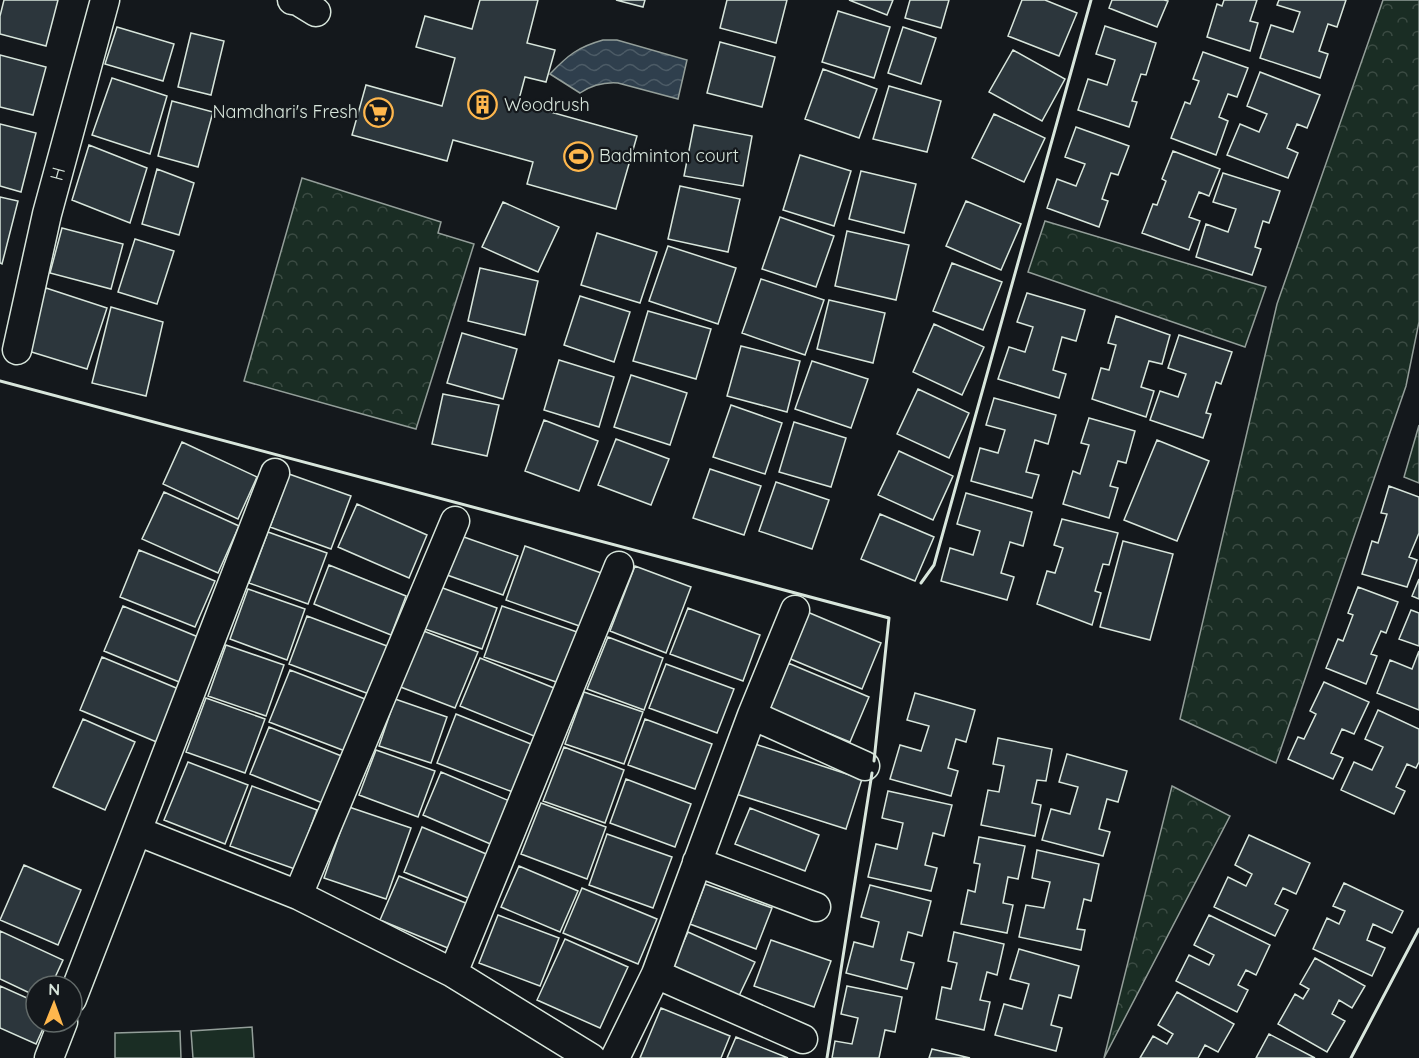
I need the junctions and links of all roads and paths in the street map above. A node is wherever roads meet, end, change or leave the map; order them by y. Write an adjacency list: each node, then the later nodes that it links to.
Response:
1 (105, 0): 2 (street, H)
2 (17, 350)
3 (275, 473): 9 (street)
4 (455, 521): 11 (street)
5 (619, 566): 13 (street)
6 (795, 610): 7 (street)
7 (752, 715): 8 (street); 10 (street)
8 (865, 765)
9 (137, 831): 11 (street); 14 (street)
10 (698, 862): 12 (street); 15 (street)
11 (298, 894): 13 (street)
12 (816, 907)
13 (453, 973): 19 (street)
14 (82, 974)
15 (656, 974): 17 (street); 20 (street)
16 (58, 1034): 18 (street)
17 (803, 1039)
18 (49, 1058)
19 (591, 1058)
20 (615, 1058)

